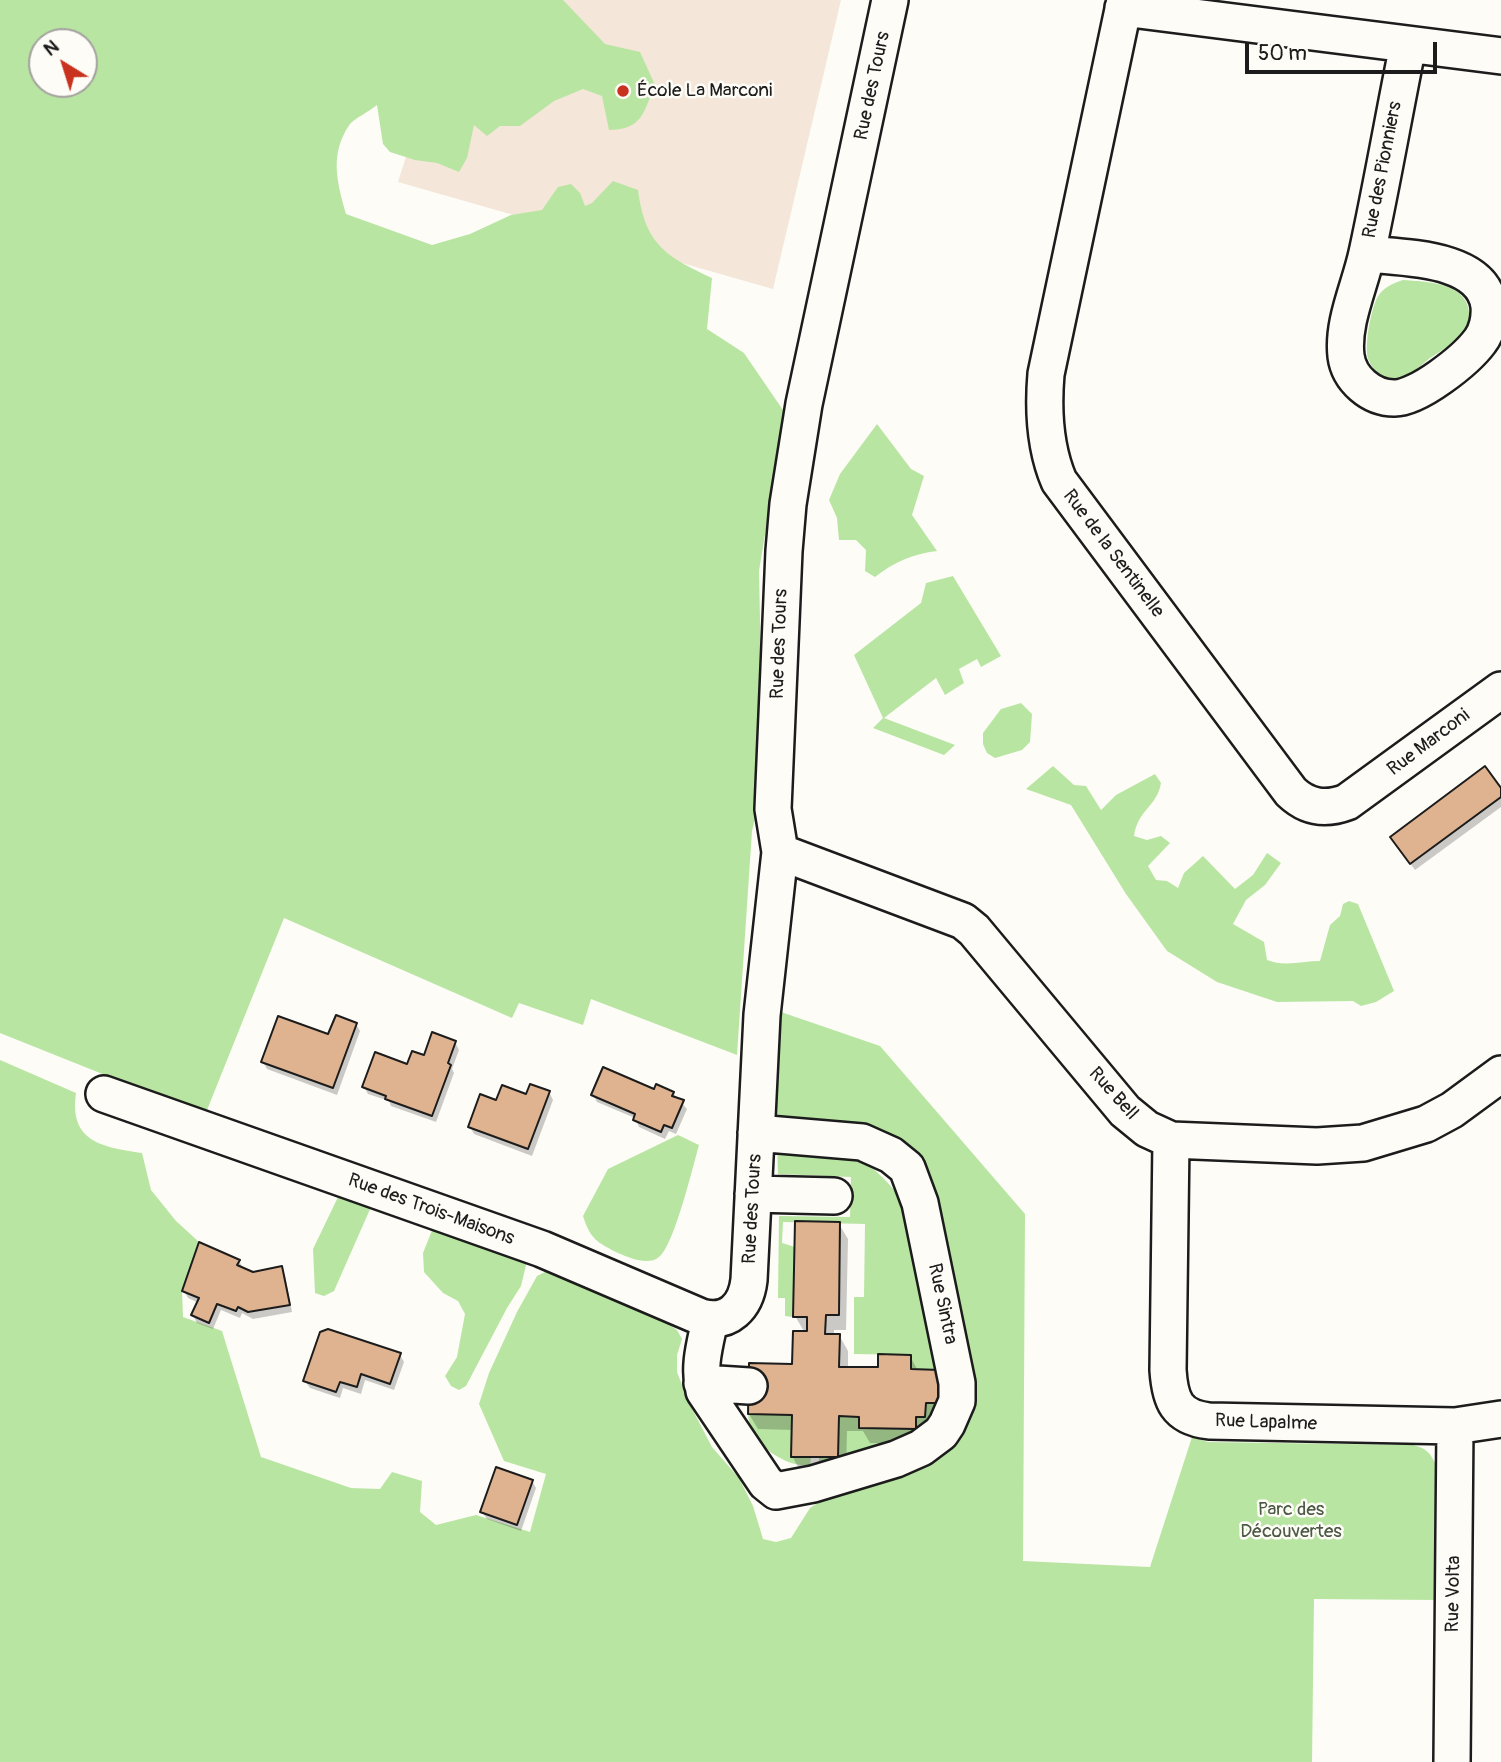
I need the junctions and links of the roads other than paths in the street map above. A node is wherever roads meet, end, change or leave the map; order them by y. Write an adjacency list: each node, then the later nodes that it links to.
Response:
1 (890, 0): 8 (street, Rue des Tours)
2 (1124, 4): 3 (street); 7 (street, Rue de la Sentinelle)
3 (1408, 45): 4 (street); 5 (street, Rue des Pionniers)
4 (1501, 57)
5 (1367, 254): 5 (street, Rue des Pionniers)
6 (1501, 690): 7 (street, Rue Marconi)
7 (1358, 796)
8 (780, 852): 11 (street, Rue des Tours); 12 (street, Rue Bell)
9 (1501, 1074): 12 (street, Rue Bell)
10 (104, 1094): 15 (street, Rue des Trois-Maisons)
11 (756, 1133): 13 (street, Rue des Tours); 16 (street, Rue Sintra)
12 (1171, 1140): 19 (street, Rue Lapalme)
13 (753, 1194): 14 (street); 15 (street, Rue des Tours)
14 (834, 1196)
15 (710, 1320): 16 (street)
16 (702, 1383): 17 (street)
17 (749, 1386)
18 (1501, 1419): 19 (street, Rue Lapalme)
19 (1455, 1426): 20 (street, Rue Volta)
20 (1452, 1762)

